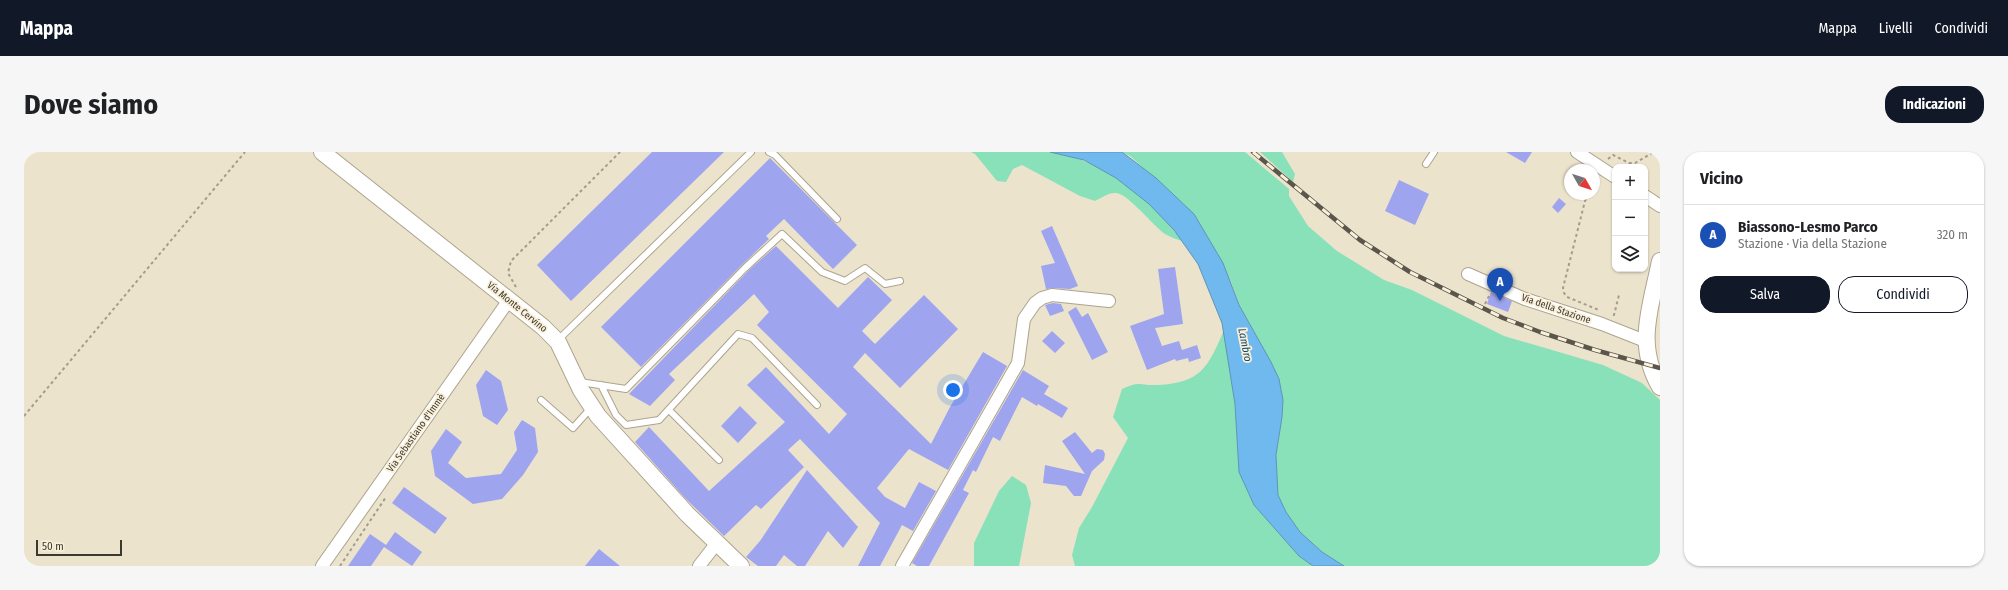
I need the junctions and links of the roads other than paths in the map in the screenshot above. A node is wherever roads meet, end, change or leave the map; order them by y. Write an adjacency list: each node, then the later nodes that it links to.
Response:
1 (322, 152): 14 (street, Via Monte Cervino)
2 (751, 152): 17 (lane)
3 (769, 152): 10 (lane)
4 (1434, 152): 6 (lane)
5 (1577, 152): 7 (street)
6 (1426, 164)
7 (1612, 174)
8 (1648, 198): 9 (street)
9 (1660, 206)
10 (837, 219)
11 (1660, 261): 16 (street)
12 (1468, 274): 16 (street, Via della Stazione)
13 (900, 281): 19 (lane)
14 (509, 300): 17 (street, Via Monte Cervino); 27 (street, Via Sebastiano d'Immè)
15 (1109, 302): 30 (street)
16 (1645, 341): 20 (street)
17 (557, 342): 18 (street, Via Monte Cervino)
18 (576, 381): 19 (lane); 23 (street, Via Monte Cervino)
19 (601, 385): 24 (lane)
20 (1660, 387)
21 (540, 400): 23 (lane)
22 (817, 405): 24 (lane)
23 (592, 406): 26 (street, Via Monte Cervino)
24 (668, 410): 25 (lane)
25 (719, 460)
26 (716, 544): 28 (street); 29 (street, Via Monte Cervino)
27 (322, 566)
28 (699, 566)
29 (741, 566)
30 (902, 566)

